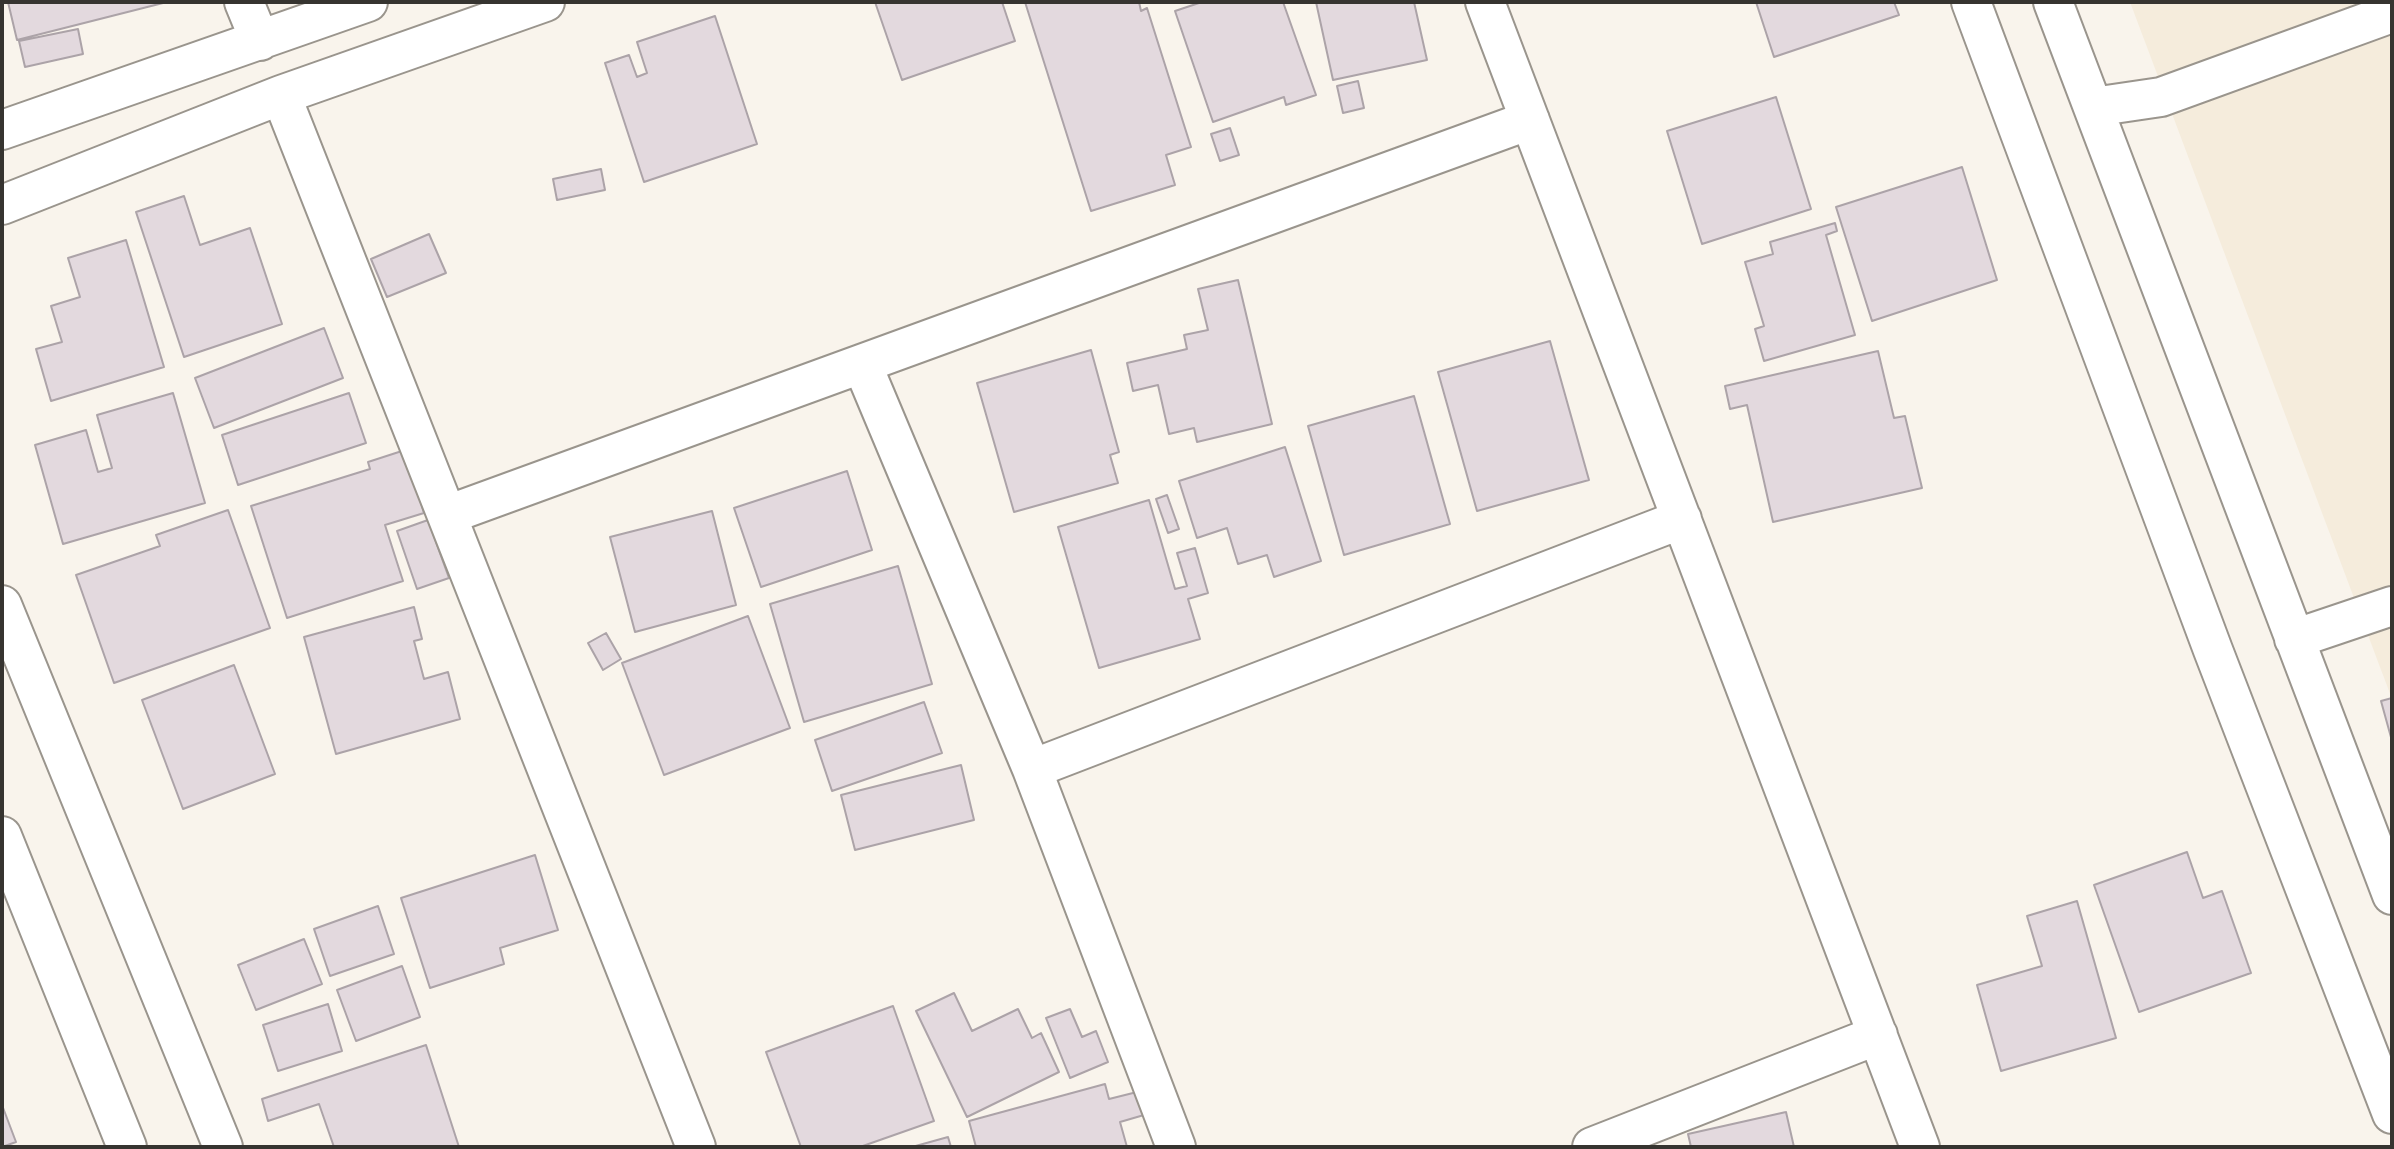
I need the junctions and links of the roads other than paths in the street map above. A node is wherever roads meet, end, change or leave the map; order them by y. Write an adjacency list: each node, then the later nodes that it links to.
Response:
1 (244, 2): 8 (street)
2 (368, 2): 8 (street)
3 (545, 2): 9 (street)
4 (1485, 2): 11 (street)
5 (1971, 2): 24 (street)
6 (2053, 2): 10 (street)
7 (2392, 13): 10 (street)
8 (260, 41): 12 (street)
9 (281, 95): 13 (street); 15 (street)
10 (2093, 107): 19 (street)
11 (1530, 120): 14 (street); 16 (street)
12 (2, 130)
13 (2, 205)
14 (862, 364): 15 (street); 20 (street)
15 (447, 515): 27 (street)
16 (1682, 519): 20 (street); 23 (street)
17 (2, 605): 26 (street)
18 (2392, 606): 19 (street)
19 (2294, 639): 22 (street)
20 (1032, 769): 28 (street)
21 (2, 836): 25 (street)
22 (2392, 895)
23 (1878, 1035): 29 (street); 30 (street)
24 (2392, 1114)
25 (127, 1147)
26 (223, 1147)
27 (696, 1147)
28 (1175, 1147)
29 (1592, 1147)
30 (1920, 1147)

